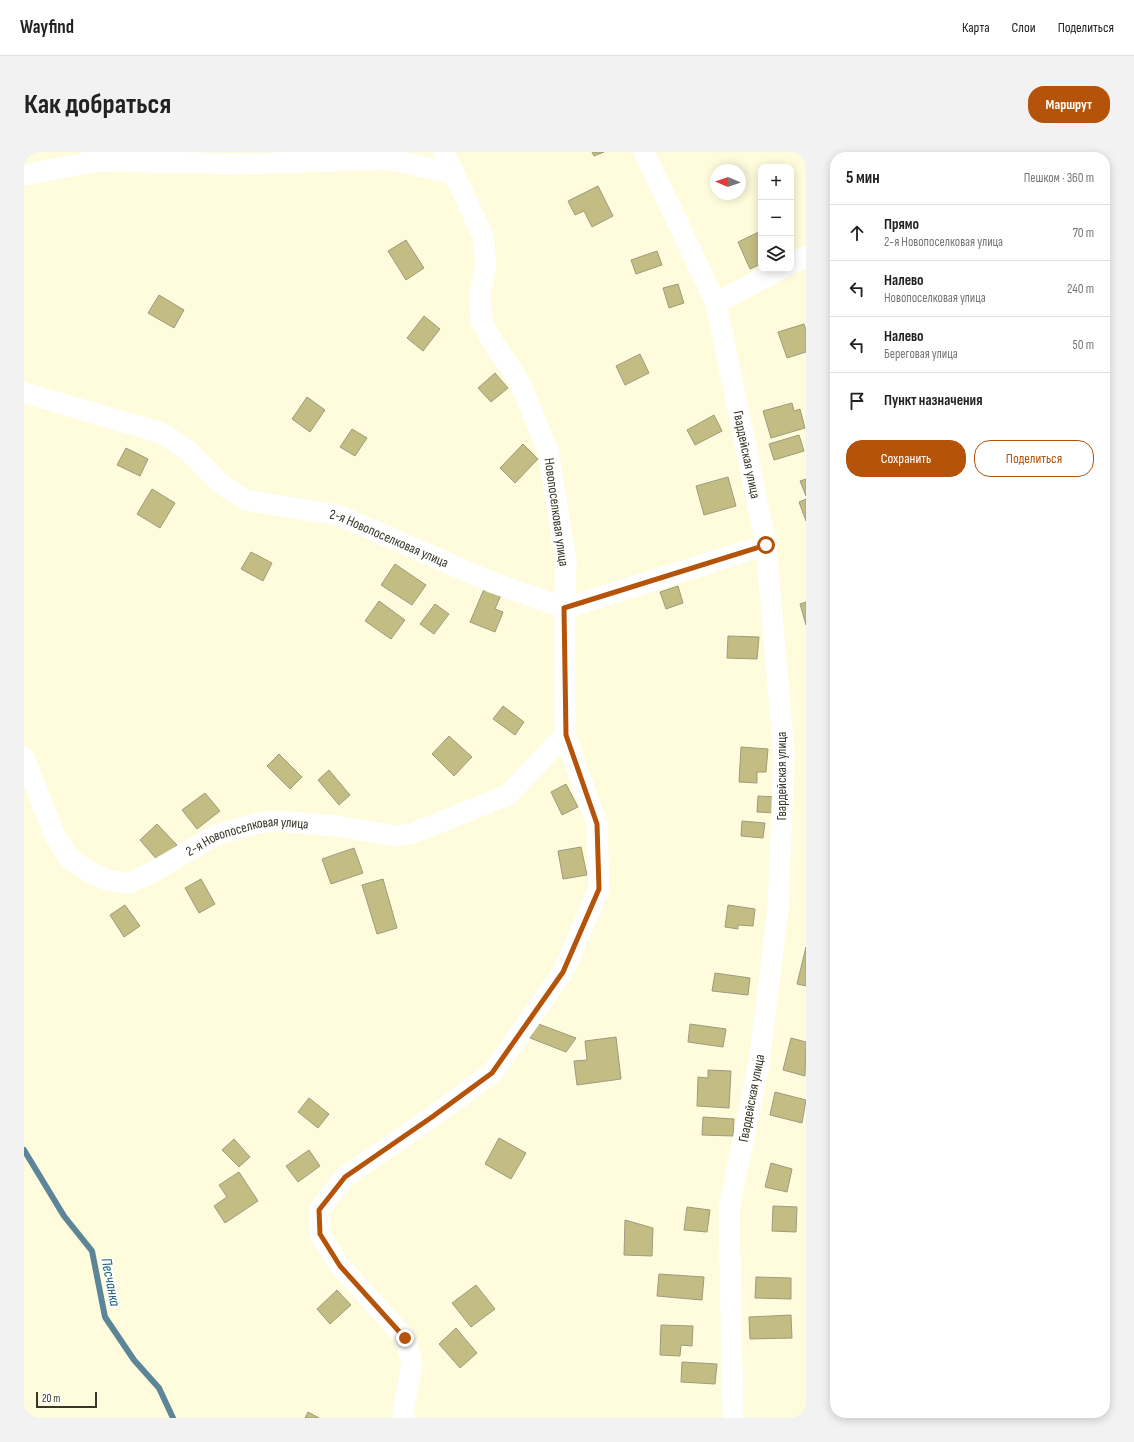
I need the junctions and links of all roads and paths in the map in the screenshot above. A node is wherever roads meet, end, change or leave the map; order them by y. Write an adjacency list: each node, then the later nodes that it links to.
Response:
1 (444, 152): 4 (street, Новопоселковая улица)
2 (644, 152): 9 (street, Гвардейская улица)
3 (96, 157): 4 (street); 5 (street)
4 (455, 174): 12 (street, Новопоселковая улица)
5 (24, 175)
6 (806, 256): 7 (street)
7 (794, 262)
8 (775, 272): 9 (street)
9 (716, 303): 11 (street, Гвардейская улица)
10 (24, 392): 12 (street, 2-я Новопоселковая улица)
11 (766, 545): 12 (street); 16 (street, Гвардейская улица)
12 (564, 608): 13 (street, Новопоселковая улица)
13 (566, 735): 14 (street, 2-я Новопоселковая улица); 15 (street, Новопоселковая улица)
14 (24, 756)
15 (404, 1418)
16 (733, 1418)

